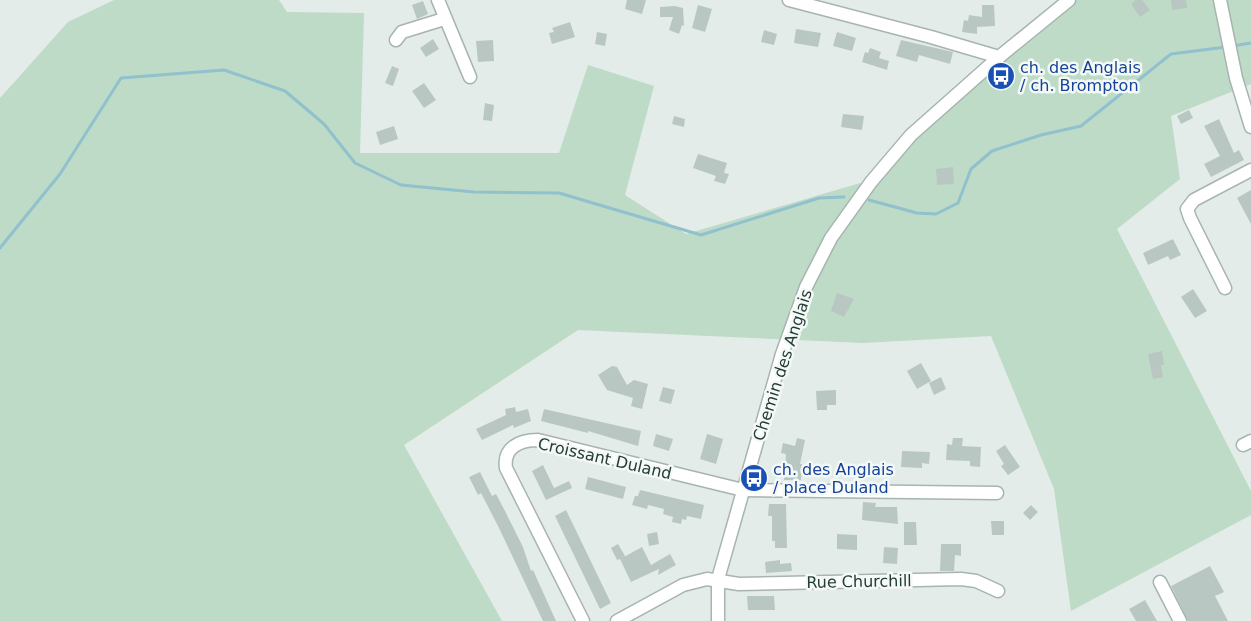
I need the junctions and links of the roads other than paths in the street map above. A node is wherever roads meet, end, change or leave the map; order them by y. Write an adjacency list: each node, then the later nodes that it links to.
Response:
1 (438, 0): 5 (street)
2 (789, 0): 7 (street)
3 (1068, 0): 7 (street, Chemin des Anglais)
4 (1220, 0): 9 (street)
5 (444, 18): 6 (street); 8 (street)
6 (396, 40)
7 (999, 57): 12 (street, Chemin des Anglais)
8 (470, 77)
9 (1251, 127)
10 (1251, 170): 11 (street)
11 (1225, 288)
12 (742, 490): 13 (street, Croissant Duland); 14 (street, Chemin des Anglais); 17 (street, Croissant Duland)
13 (996, 493)
14 (718, 579): 16 (street, Rue Churchill); 18 (street); 19 (street, Chemin des Anglais)
15 (1160, 582): 20 (street)
16 (998, 591)
17 (583, 621)
18 (617, 621)
19 (718, 621)
20 (1180, 621)

